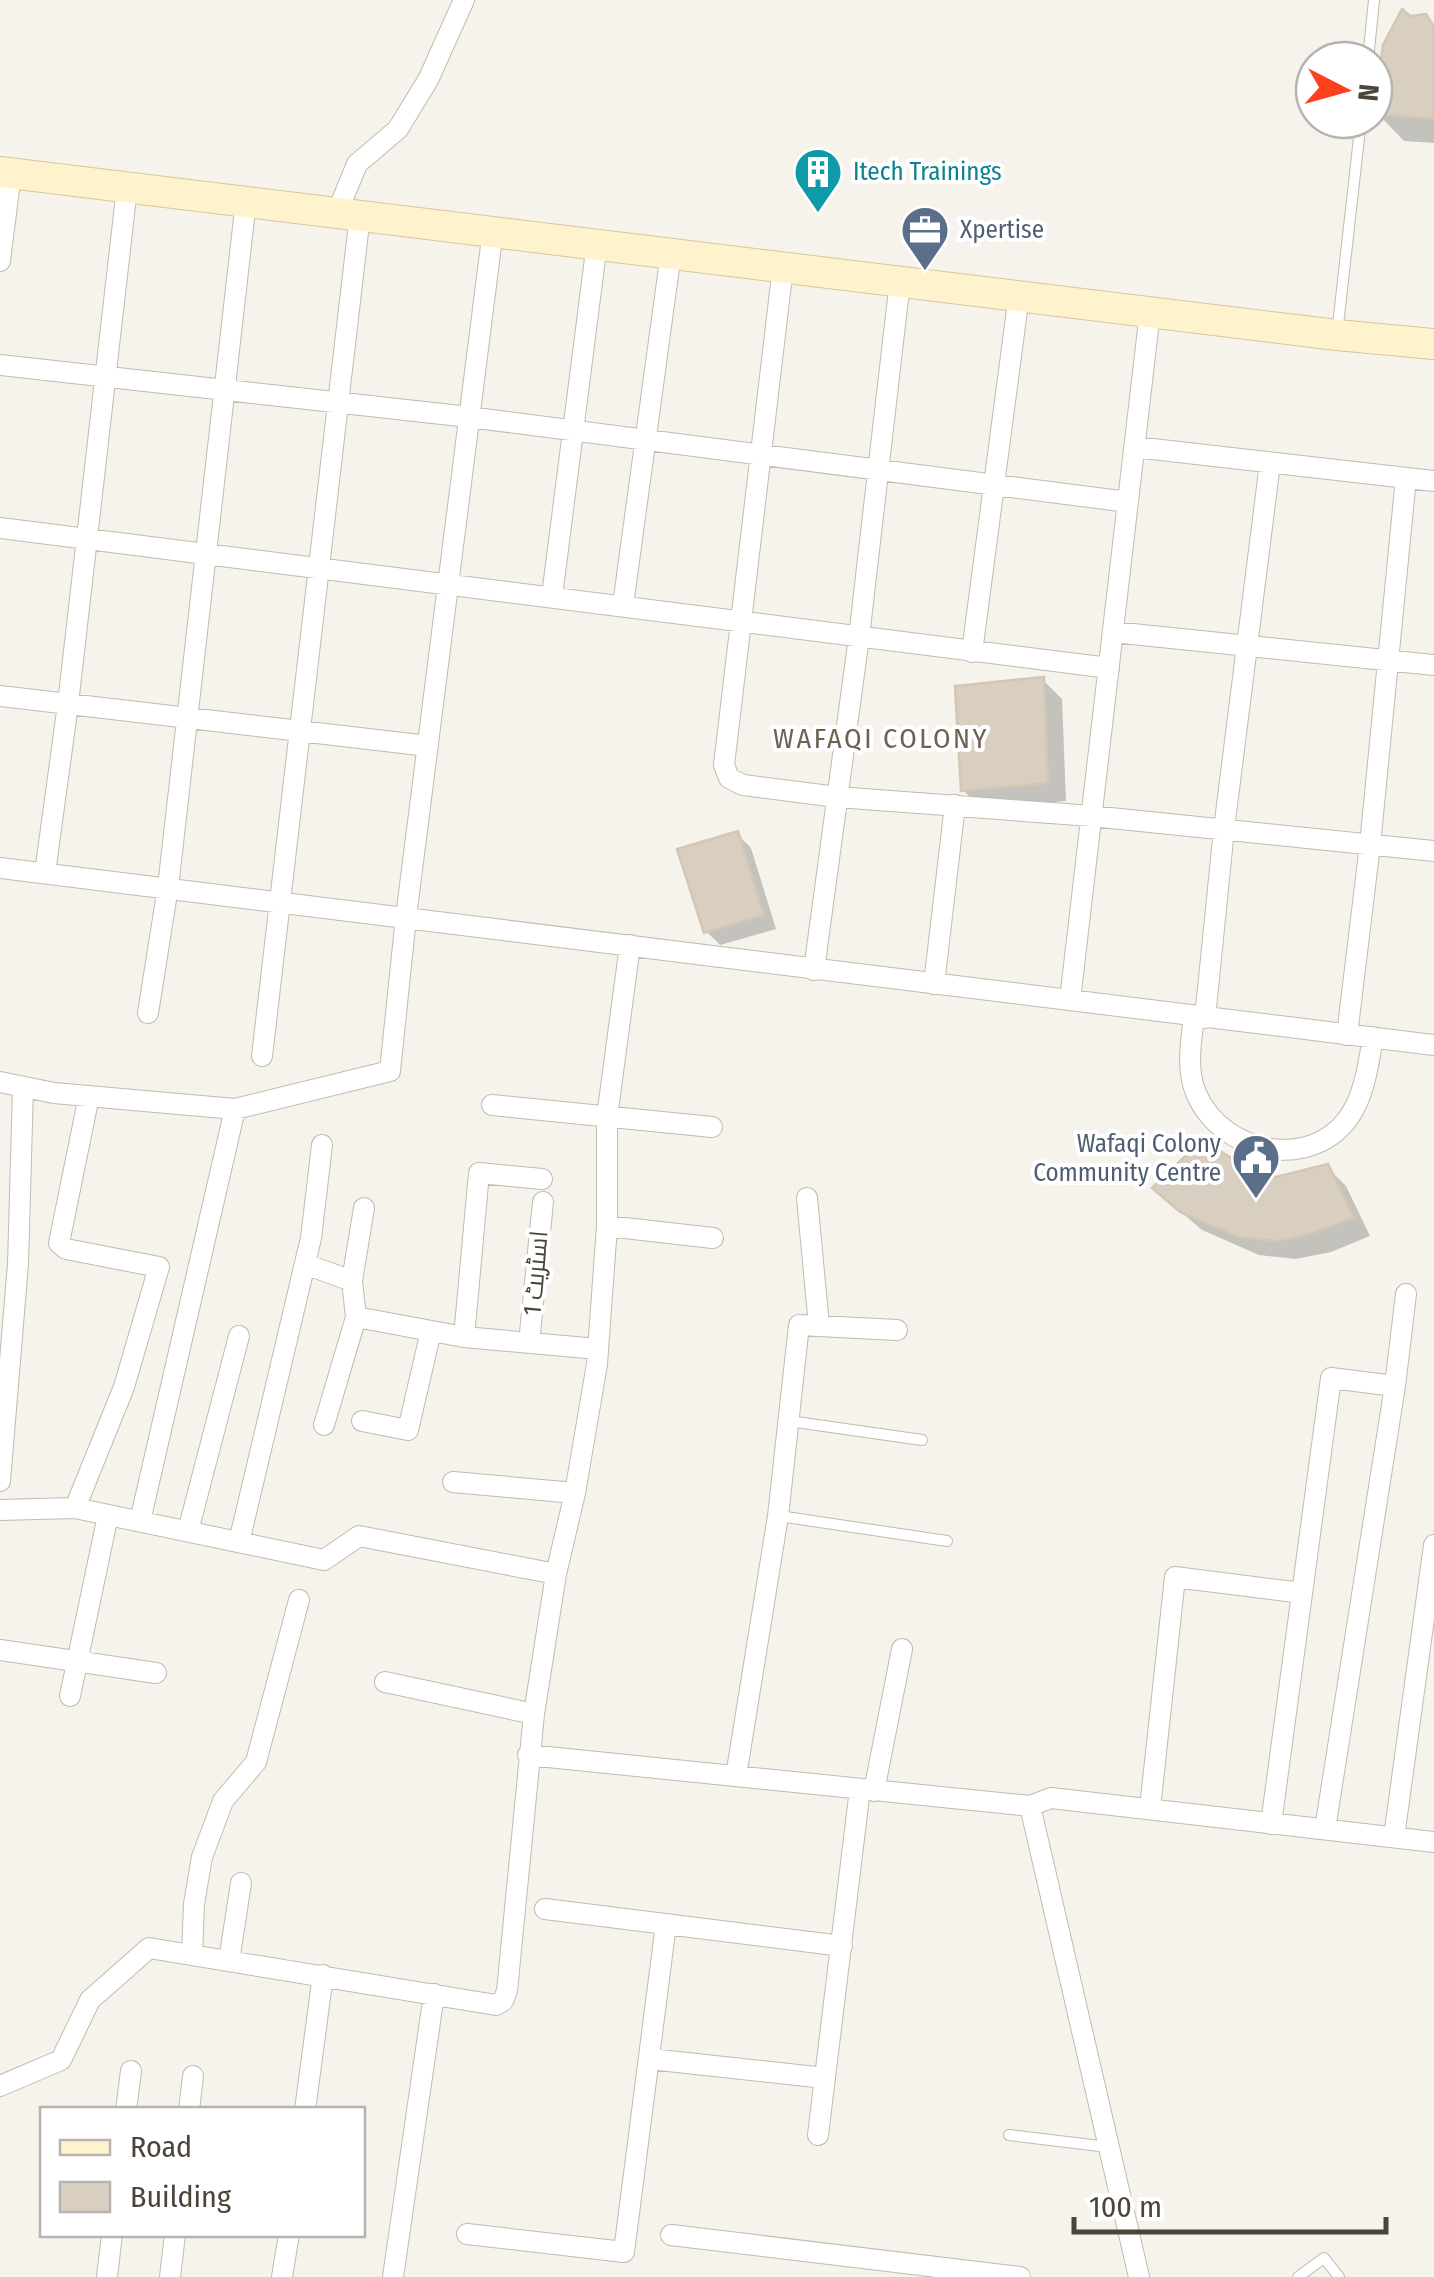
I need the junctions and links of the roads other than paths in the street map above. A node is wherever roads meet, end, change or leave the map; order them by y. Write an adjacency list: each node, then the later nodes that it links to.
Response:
1 (464, 0): 8 (street)
2 (1374, 0): 3 (lane)
3 (1370, 40)
4 (1359, 140): 17 (lane)
5 (5, 173): 6 (street); 12 (street)
6 (127, 188): 7 (street); 20 (street)
7 (246, 201): 8 (street); 21 (street)
8 (348, 214): 9 (street); 22 (street)
9 (492, 230): 10 (street); 23 (street)
10 (597, 243): 11 (street); 24 (street)
11 (671, 252): 13 (street); 25 (street)
12 (0, 261)
13 (783, 267): 14 (street); 27 (street)
14 (900, 282): 15 (street); 29 (street)
15 (1019, 295): 16 (street); 32 (street)
16 (1150, 312): 17 (street); 26 (street)
17 (1336, 335): 18 (street)
18 (1434, 344)
19 (0, 366): 20 (street)
20 (105, 377): 21 (street); 35 (street)
21 (222, 390): 22 (street); 36 (street)
22 (338, 404): 23 (street); 37 (street)
23 (469, 417): 24 (street); 38 (street)
24 (572, 430): 25 (street); 39 (street)
25 (645, 440): 27 (street); 40 (street)
26 (1134, 447): 28 (street); 33 (street)
27 (759, 454): 29 (street); 41 (street)
28 (1270, 463): 30 (street); 44 (street)
29 (876, 469): 32 (street); 43 (street)
30 (1406, 478): 31 (street); 46 (street)
31 (1434, 482)
32 (995, 485): 33 (street); 45 (street)
33 (1128, 502): 42 (street)
34 (0, 528): 35 (street)
35 (85, 538): 36 (street); 50 (street)
36 (204, 552): 37 (street); 51 (street)
37 (320, 567): 38 (street); 52 (street)
38 (448, 583): 39 (street); 53 (street)
39 (552, 596): 40 (street)
40 (623, 605): 41 (street)
41 (740, 620): 43 (street); 54 (street)
42 (1113, 632): 44 (street); 48 (street)
43 (859, 637): 45 (street); 54 (street)
44 (1247, 646): 46 (street); 57 (street)
45 (972, 652): 48 (street)
46 (1388, 660): 47 (street); 58 (street)
47 (1434, 665)
48 (1109, 668): 56 (street)
49 (0, 696): 50 (street)
50 (68, 704): 51 (street); 61 (street)
51 (187, 717): 52 (street); 62 (street)
52 (301, 730): 53 (street); 63 (street)
53 (428, 746): 64 (street)
54 (837, 797): 55 (street); 66 (street)
55 (955, 806): 56 (street); 67 (street)
56 (1091, 816): 57 (street); 68 (street)
57 (1224, 830): 58 (street); 70 (street)
58 (1370, 845): 59 (street); 71 (street)
59 (1434, 850)
60 (0, 868): 61 (street)
61 (44, 873): 62 (street)
62 (168, 888): 63 (street); 69 (street)
63 (279, 903): 64 (street); 74 (street)
64 (406, 917): 65 (street); 79 (street)
65 (630, 945): 66 (street); 80 (street)
66 (814, 970): 67 (street)
67 (934, 984): 68 (street)
68 (1070, 1000): 70 (street)
69 (148, 1013)
70 (1199, 1017): 71 (street); 72 (street)
71 (1348, 1035): 72 (street)
72 (1373, 1037): 73 (street)
73 (1434, 1045)
74 (262, 1056)
75 (0, 1082): 76 (street)
76 (24, 1088): 77 (street); 105 (street)
77 (88, 1096): 79 (street); 108 (street)
78 (492, 1105): 80 (street)
79 (234, 1109): 112 (street)
80 (607, 1118): 81 (street); 87 (street)
81 (712, 1127)
82 (322, 1145): 89 (street)
83 (542, 1178): 97 (street)
84 (807, 1198): 93 (street)
85 (543, 1202): 98 (street, اسٹریٹ 1)
86 (364, 1208): 90 (street)
87 (606, 1226): 88 (street); 99 (street)
88 (713, 1238)
89 (305, 1264): 90 (street); 115 (street)
90 (352, 1281): 92 (street)
91 (1406, 1294): 100 (street)
92 (356, 1317): 95 (street); 103 (street)
93 (819, 1326): 94 (street); 102 (street)
94 (897, 1330)
95 (432, 1331): 97 (street); 101 (street)
96 (239, 1336): 113 (street)
97 (464, 1337): 98 (street)
98 (529, 1343): 99 (street)
99 (598, 1349): 107 (street)
100 (1395, 1386): 118 (street); 133 (street)
101 (362, 1421)
102 (788, 1421): 104 (lane); 111 (street)
103 (324, 1425)
104 (922, 1440)
105 (0, 1481)
106 (453, 1482): 107 (street)
107 (575, 1493): 117 (street)
108 (75, 1508): 109 (street); 110 (street)
109 (0, 1510)
110 (108, 1515): 112 (street); 122 (street)
111 (778, 1516): 114 (lane); 128 (street)
112 (140, 1521): 113 (street)
113 (188, 1532): 115 (street)
114 (946, 1541)
115 (239, 1542): 117 (street)
116 (1434, 1545): 134 (street)
117 (556, 1574): 126 (street)
118 (1302, 1593): 131 (street); 132 (street)
119 (298, 1600): 140 (street)
120 (0, 1650): 122 (street)
121 (902, 1650): 129 (street)
122 (75, 1662): 123 (street); 125 (street)
123 (156, 1673)
124 (385, 1682): 126 (street)
125 (70, 1696)
126 (534, 1714): 127 (street)
127 (528, 1755): 128 (street); 143 (street)
128 (736, 1776): 129 (street)
129 (867, 1790): 130 (street); 139 (street)
130 (1030, 1806): 131 (street); 154 (street)
131 (1150, 1808): 132 (street)
132 (1271, 1824): 133 (street)
133 (1325, 1830): 134 (street)
134 (1394, 1837): 135 (street)
135 (1434, 1842)
136 (241, 1883): 141 (street)
137 (545, 1909): 138 (street)
138 (666, 1924): 139 (street); 144 (street)
139 (842, 1946): 147 (street)
140 (192, 1955): 141 (street); 148 (street)
141 (229, 1961): 142 (street)
142 (323, 1975): 143 (street); 151 (street)
143 (434, 1994): 163 (street)
144 (650, 2060): 147 (street); 155 (street)
145 (131, 2071): 149 (street)
146 (193, 2076): 150 (street)
147 (825, 2078): 152 (street)
148 (0, 2086)
149 (126, 2107)
150 (189, 2107)
151 (305, 2107)
152 (818, 2135)
153 (1009, 2135): 154 (lane)
154 (1108, 2147): 165 (street)
155 (466, 2234)
156 (671, 2235): 164 (street)
157 (112, 2237): 160 (street)
158 (174, 2237): 161 (street)
159 (289, 2237): 162 (street)
160 (107, 2277)
161 (170, 2277)
162 (282, 2277)
163 (393, 2277)
164 (1020, 2277)
165 (1138, 2277)
166 (1298, 2277): 167 (lane)
167 (1339, 2277)

